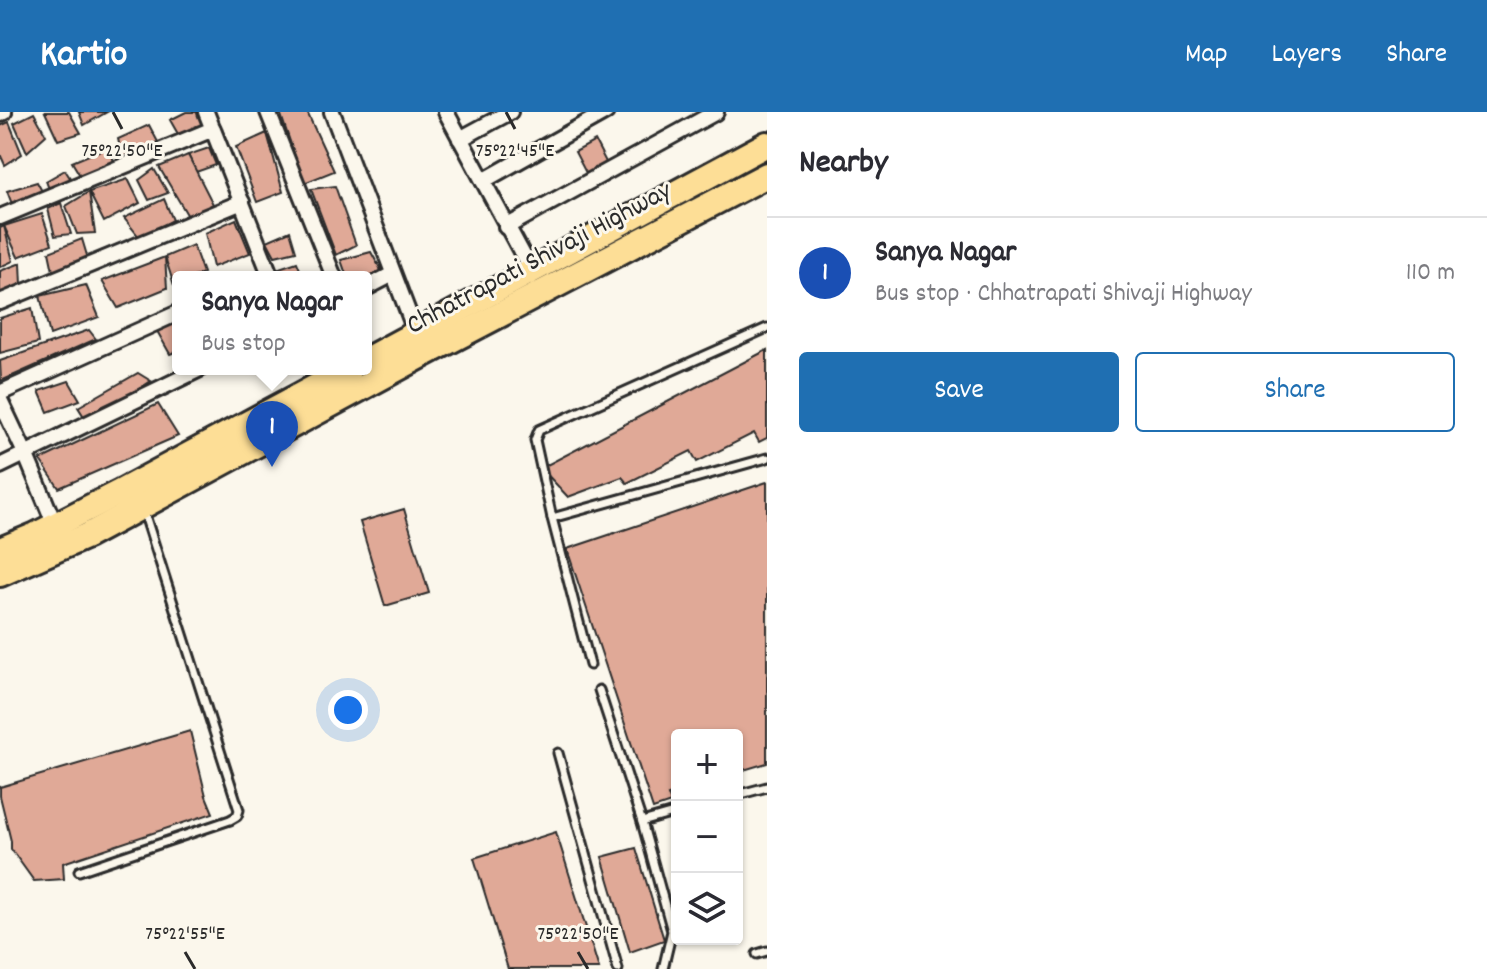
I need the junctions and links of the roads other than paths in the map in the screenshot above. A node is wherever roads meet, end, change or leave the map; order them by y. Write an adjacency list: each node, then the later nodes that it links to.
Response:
1 (206, 112): 8 (street)
2 (268, 112): 18 (street)
3 (332, 112): 19 (street)
4 (446, 112): 9 (street)
5 (510, 112): 9 (street)
6 (606, 112): 12 (street)
7 (716, 112): 15 (street)
8 (213, 129): 13 (street); 14 (street)
9 (460, 139): 12 (street)
10 (767, 144): 16 (main road, Chhatrapati Shivaji Highway)
11 (767, 175): 26 (main road, Chhatrapati Shivaji Highway)
12 (483, 181): 15 (street)
13 (242, 202): 17 (street); 21 (street)
14 (0, 217)
15 (506, 227): 16 (street)
16 (531, 270): 24 (main road, Chhatrapati Shivaji Highway)
17 (265, 271)
18 (332, 271)
19 (393, 274): 20 (street); 24 (street)
20 (372, 285)
21 (0, 302)
22 (172, 316): 31 (street)
23 (767, 328): 37 (lane)
24 (416, 333): 25 (main road, Chhatrapati Shivaji Highway)
25 (372, 357)
26 (372, 365)
27 (188, 375): 33 (street)
28 (340, 375): 30 (main road, Chhatrapati Shivaji Highway)
29 (350, 375): 30 (main road, Chhatrapati Shivaji Highway)
30 (317, 391): 36 (main road, Chhatrapati Shivaji Highway); 38 (main road, Chhatrapati Shivaji Highway)
31 (0, 393)
32 (0, 400): 33 (street)
33 (25, 453): 35 (street); 38 (street)
34 (767, 458): 37 (lane)
35 (0, 466)
36 (142, 506): 40 (main road, Chhatrapati Shivaji Highway); 48 (lane)
37 (552, 518): 41 (lane)
38 (55, 525): 39 (main road, Chhatrapati Shivaji Highway)
39 (0, 550)
40 (0, 574)
41 (590, 665)
42 (599, 690): 47 (lane)
43 (558, 753): 51 (lane)
44 (767, 787): 45 (lane)
45 (743, 793)
46 (671, 814): 47 (lane)
47 (642, 822): 52 (lane)
48 (79, 871)
49 (767, 951): 50 (lane)
50 (757, 954)
51 (618, 969)
52 (663, 969)

